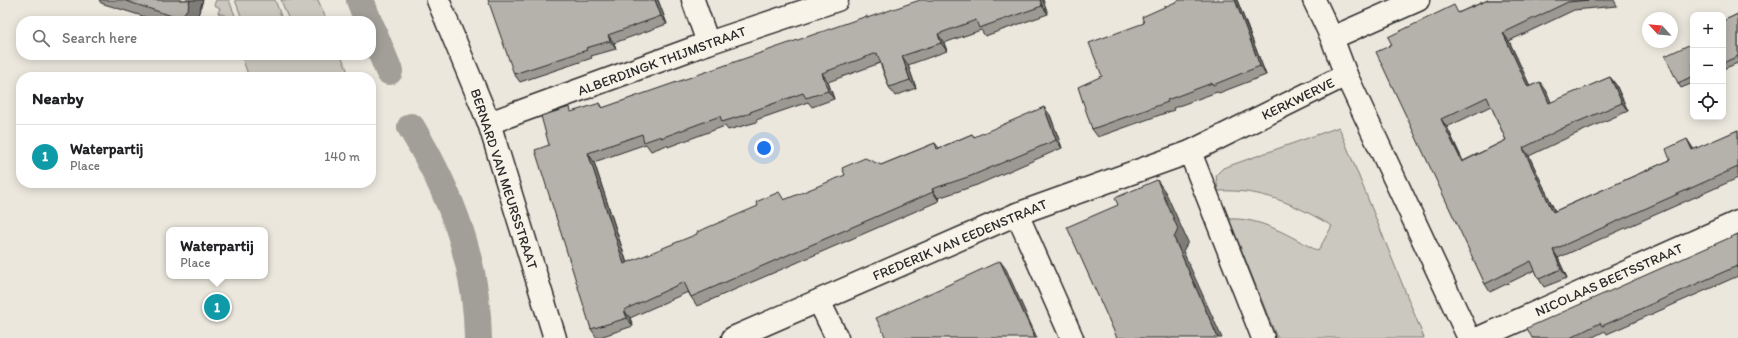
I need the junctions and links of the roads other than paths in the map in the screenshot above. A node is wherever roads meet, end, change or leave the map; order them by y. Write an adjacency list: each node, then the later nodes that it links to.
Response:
1 (438, 0): 9 (street, BERNARD VAN MEURSSTRAAT)
2 (693, 0): 7 (street)
3 (837, 0): 7 (street, ALBERDINGK THIJMSTRAAT)
4 (1314, 0): 6 (street)
5 (1418, 0): 6 (street)
6 (1332, 38): 8 (street)
7 (708, 43): 9 (street, ALBERDINGK THIJMSTRAAT)
8 (1346, 76): 10 (street, KERKWERVE); 19 (street, KERKWERVE)
9 (489, 123): 14 (street, BERNARD VAN MEURSSTRAAT)
10 (1190, 152): 11 (street, FREDERIK VAN EEDENSTRAAT); 18 (street)
11 (1017, 214): 13 (street, FREDERIK VAN EEDENSTRAAT); 17 (street)
12 (1738, 222): 20 (street, NICOLAAS BEETSSTRAAT)
13 (819, 301): 15 (street, FREDERIK VAN EEDENSTRAAT); 16 (street)
14 (556, 338)
15 (734, 338)
16 (837, 338)
17 (1072, 338)
18 (1263, 338)
19 (1469, 338)
20 (1479, 338)

